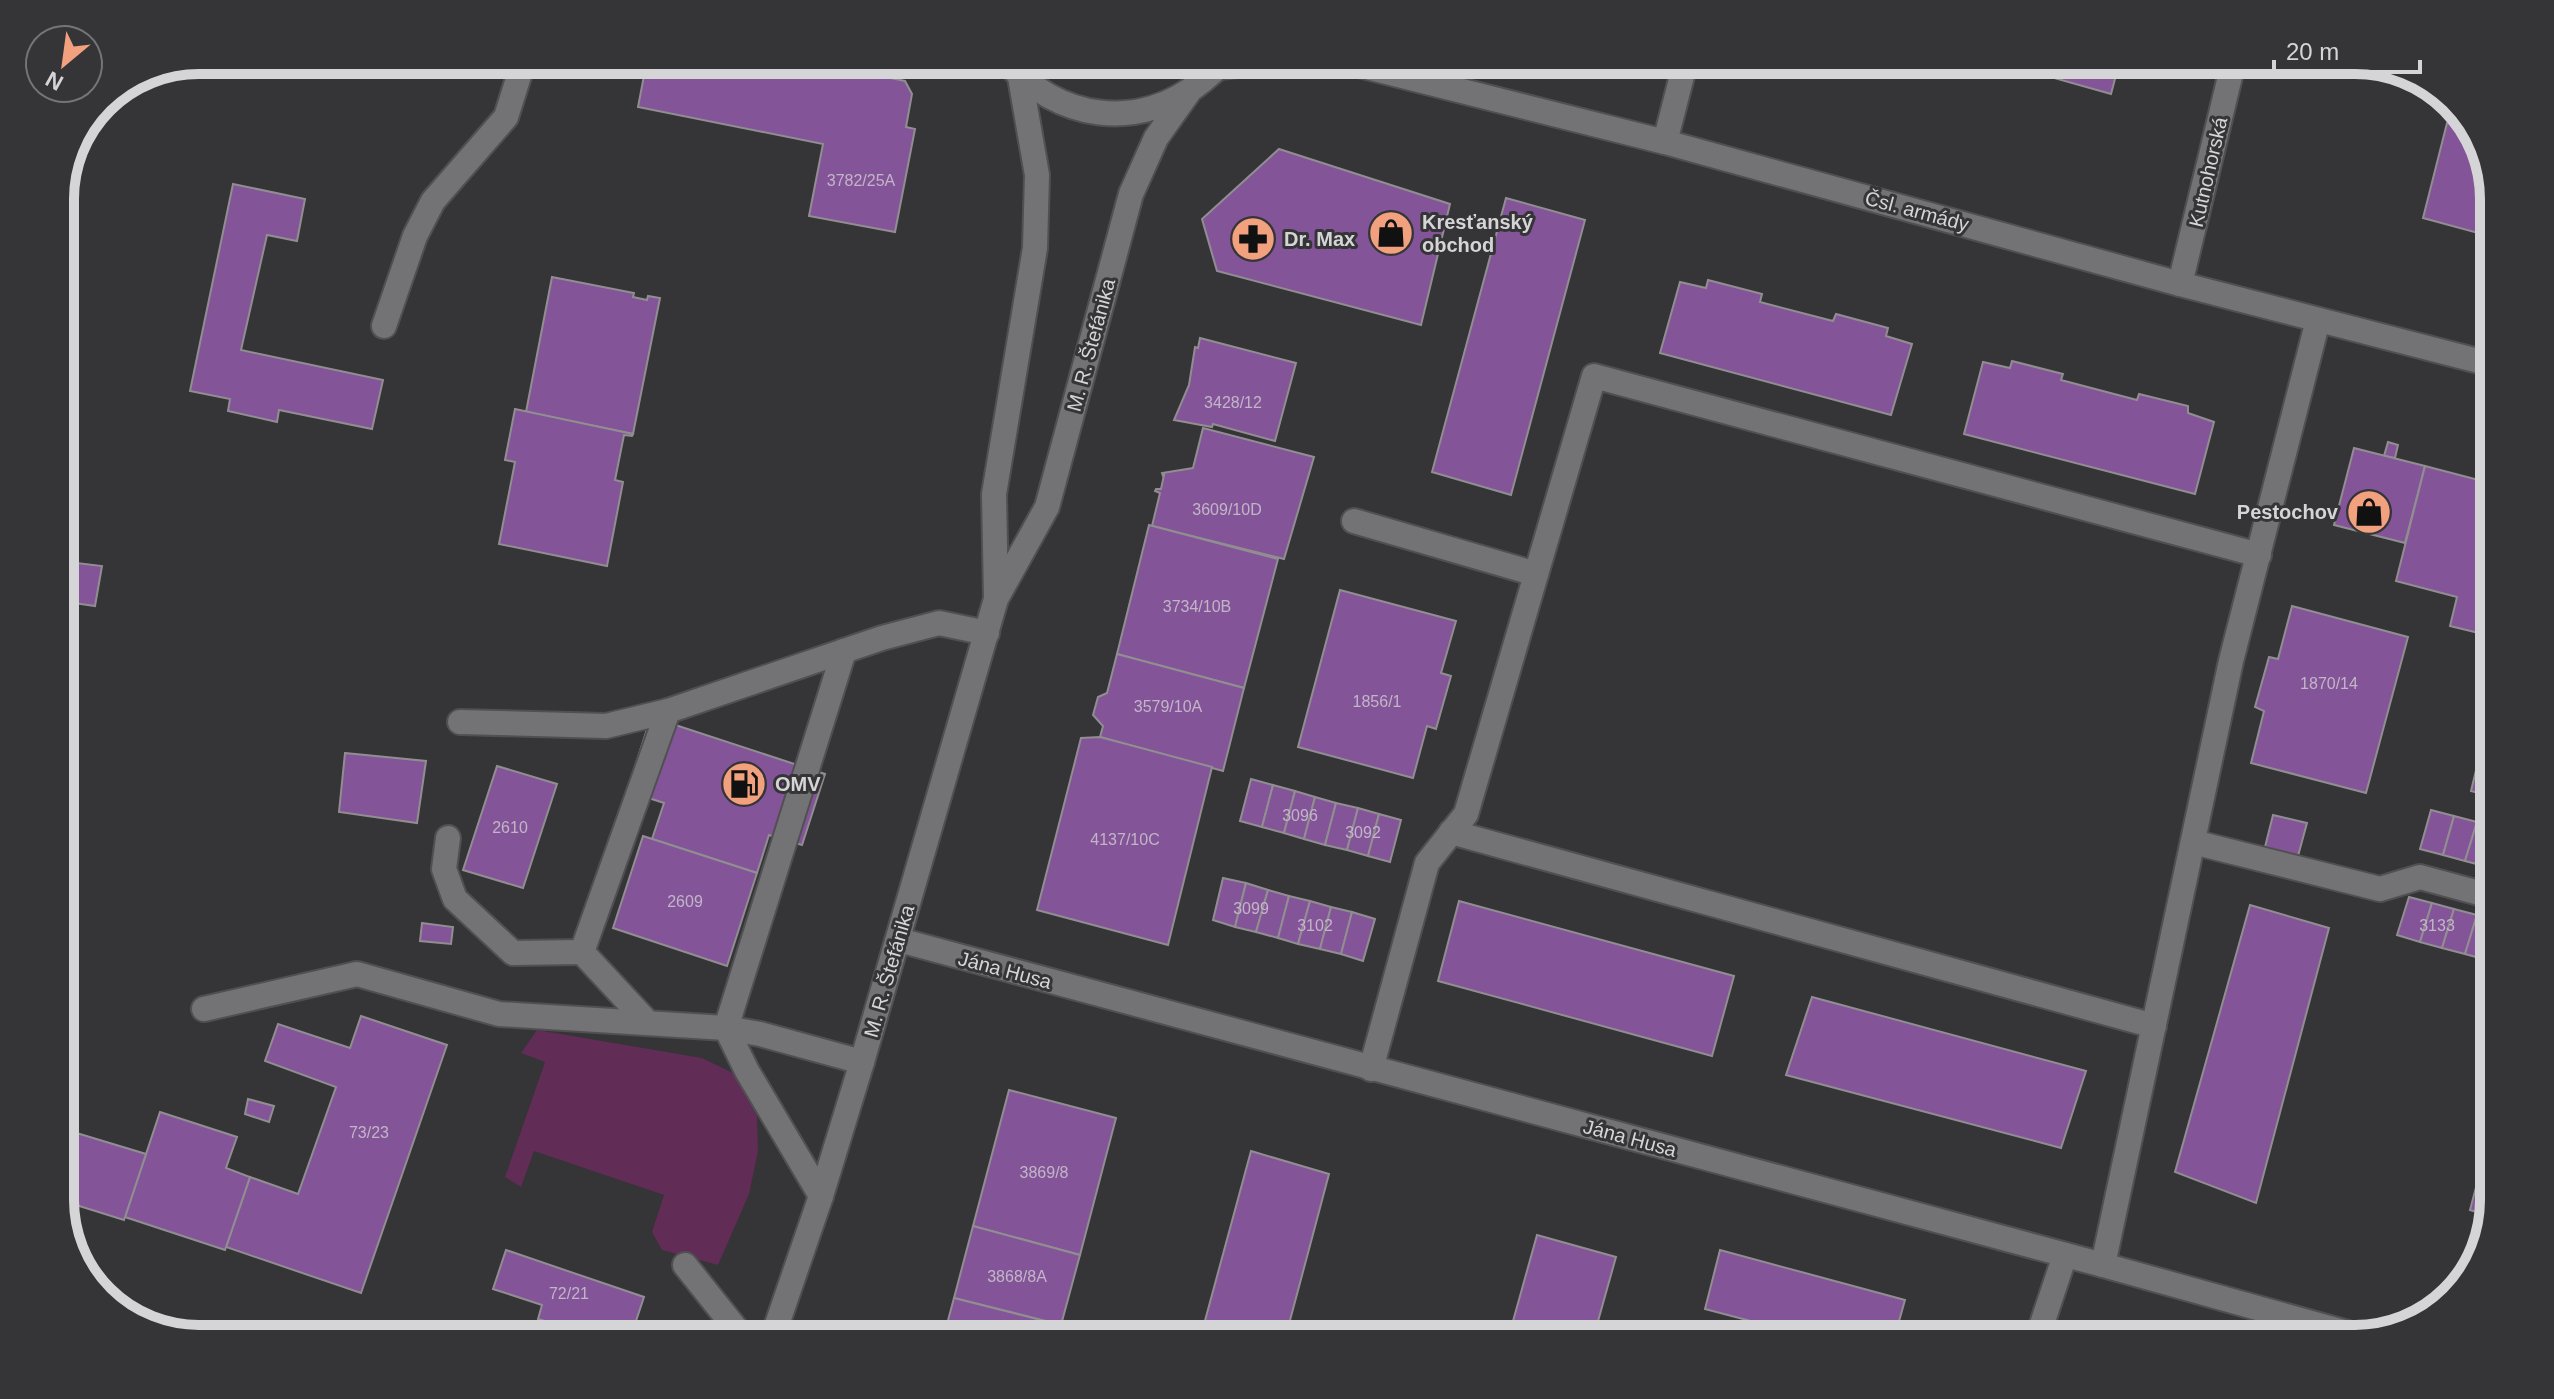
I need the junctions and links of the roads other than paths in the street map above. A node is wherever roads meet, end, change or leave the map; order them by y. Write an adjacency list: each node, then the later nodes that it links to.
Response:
1 (520, 74): 12 (street)
2 (1013, 74): 17 (street, M. R. Štefánika)
3 (1020, 74): 8 (street)
4 (1210, 74): 8 (street)
5 (1395, 74): 9 (street, Čsl. armády)
6 (1682, 74): 9 (street)
7 (2231, 74): 10 (street, Kutnohorská)
8 (1188, 93): 17 (street, M. R. Štefánika)
9 (1665, 142): 10 (street, Čsl. armády)
10 (2180, 284): 11 (street, Čsl. armády)
11 (2318, 320): 13 (street, Čsl. armády); 15 (street)
12 (384, 326)
13 (2480, 361)
14 (1354, 521): 16 (street)
15 (2259, 555): 16 (street); 24 (street)
16 (1536, 574): 22 (street)
17 (996, 599): 18 (street, M. R. Štefánika)
18 (987, 633): 19 (street); 26 (street, M. R. Štefánika)
19 (844, 651): 20 (street); 31 (street)
20 (668, 711): 21 (street); 27 (street)
21 (460, 722)
22 (1451, 832): 30 (street); 33 (street)
23 (448, 838): 27 (street)
24 (2193, 842): 25 (street); 30 (street)
25 (2480, 893)
26 (899, 940): 32 (street, M. R. Štefánika); 33 (street, Jána Husa)
27 (582, 952): 29 (street)
28 (204, 1009): 29 (street)
29 (648, 1023): 31 (street)
30 (2154, 1026): 37 (street)
31 (726, 1028): 32 (street); 34 (street)
32 (862, 1062): 34 (street, M. R. Štefánika)
33 (1371, 1069): 35 (street, Jána Husa)
34 (821, 1196): 39 (street, M. R. Štefánika)
35 (2065, 1255): 37 (street, Jána Husa); 40 (street)
36 (685, 1265): 38 (street)
37 (2103, 1265): 41 (street, Jána Husa)
38 (733, 1325)
39 (777, 1325)
40 (2042, 1325)
41 (2319, 1325)

